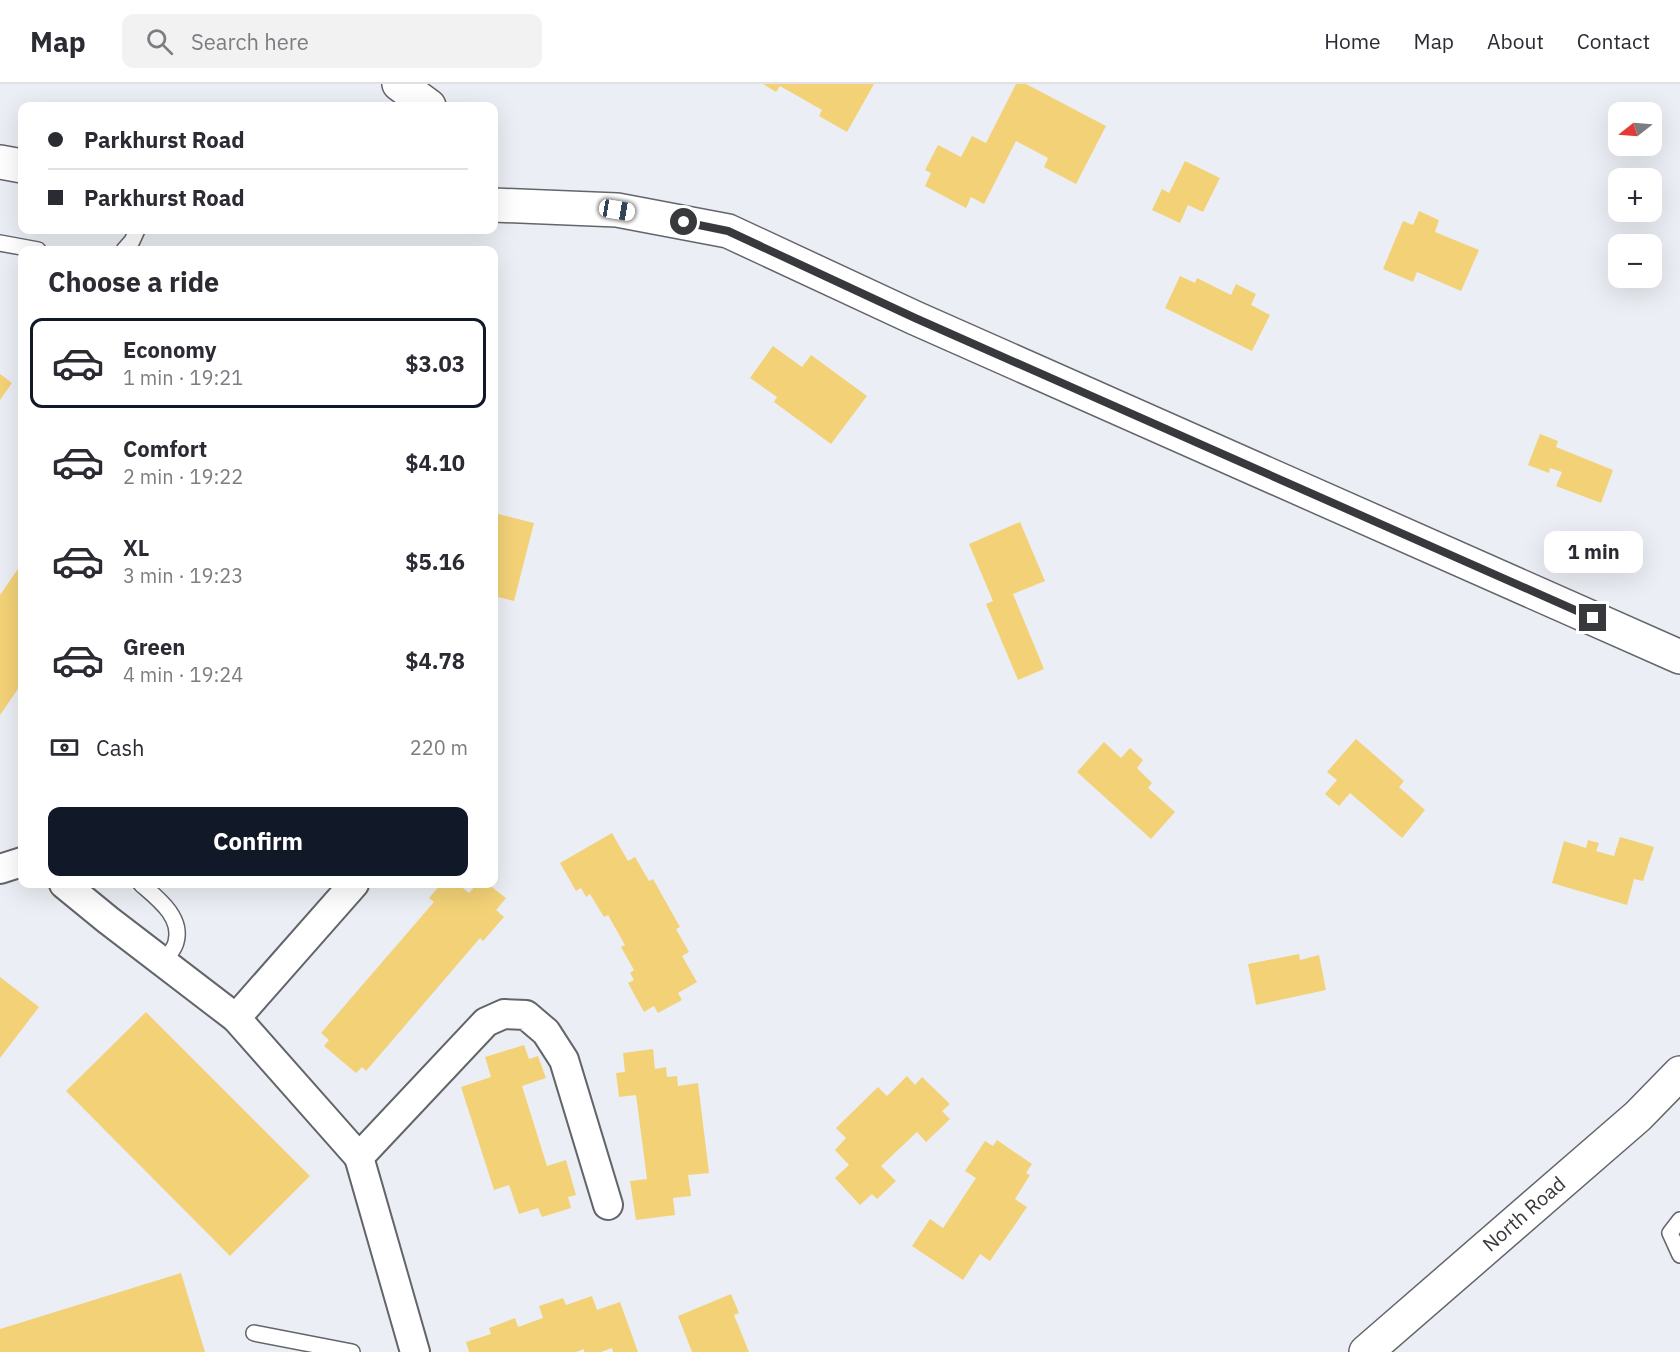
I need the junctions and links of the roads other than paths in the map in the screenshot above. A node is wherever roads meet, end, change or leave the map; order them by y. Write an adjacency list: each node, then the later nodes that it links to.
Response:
1 (399, 84): 2 (street)
2 (424, 102)
3 (0, 162): 4 (street)
4 (18, 165)
5 (498, 201): 8 (street)
6 (0, 243): 7 (lane)
7 (18, 246)
8 (1680, 657)
9 (18, 863): 10 (street)
10 (0, 869)
11 (69, 888): 14 (street)
12 (145, 888): 14 (lane)
13 (350, 888): 15 (street)
14 (164, 962): 15 (street)
15 (236, 1018): 17 (street)
16 (1680, 1074): 22 (street, North Road)
17 (358, 1157): 18 (street); 24 (street)
18 (608, 1205)
19 (1680, 1220): 20 (lane)
20 (1680, 1255)
21 (254, 1333): 23 (lane)
22 (1381, 1347)
23 (352, 1352)
24 (415, 1352)

